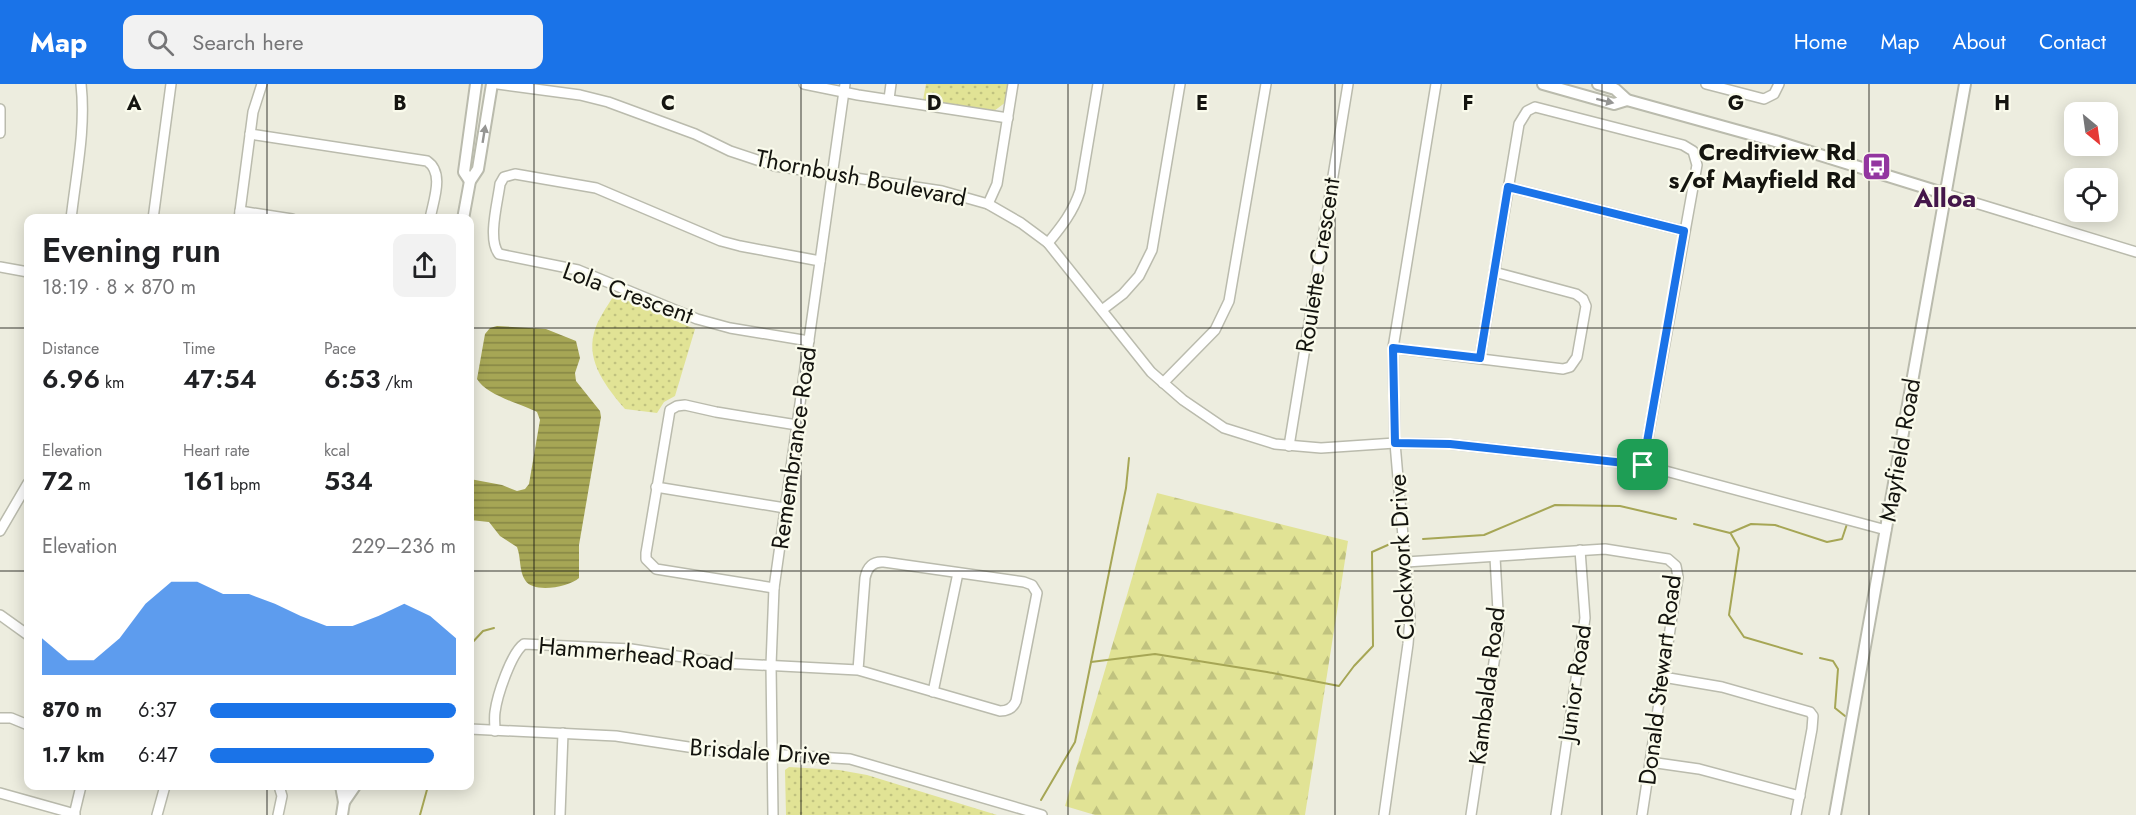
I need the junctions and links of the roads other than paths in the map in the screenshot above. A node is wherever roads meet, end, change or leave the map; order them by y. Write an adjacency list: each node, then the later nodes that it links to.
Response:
1 (81, 84): 32 (street)
2 (171, 84): 33 (street)
3 (262, 84): 26 (street)
4 (477, 84): 28 (main road)
5 (492, 84): 28 (main road, one-way to 5)
6 (498, 84): 27 (street, Thornbush Boulevard)
7 (804, 84): 20 (street)
8 (891, 84): 21 (street)
9 (1013, 84): 24 (street)
10 (1098, 84): 38 (street)
11 (1180, 84): 44 (street)
12 (1266, 84): 48 (street)
13 (1348, 84): 51 (street, Roulette Crescent)
14 (1436, 84): 46 (street, Clockwork Drive)
15 (1543, 84): 22 (main road, one-way to 22)
16 (1598, 84): 22 (main road)
17 (1706, 84): 18 (street)
18 (1779, 84)
19 (1965, 84): 30 (main road, Mayfield Road)
20 (844, 88): 21 (street); 27 (street, Remembrance Road)
21 (889, 99): 24 (street)
22 (1627, 100): 30 (main road)
23 (0, 109): 25 (street)
24 (1008, 118): 31 (street)
25 (0, 133)
26 (249, 134): 34 (street); 35 (street)
27 (832, 174): 31 (street, Thornbush Boulevard); 40 (street, Remembrance Road)
28 (470, 181): 36 (main road)
29 (1508, 187): 37 (street); 37 (street); 43 (street)
30 (1946, 194): 39 (street); 56 (main road, Mayfield Road)
31 (988, 204): 38 (street, Thornbush Boulevard)
32 (71, 214)
33 (154, 214)
34 (239, 214)
35 (431, 214)
36 (464, 214)
37 (1684, 231): 52 (street)
38 (1048, 243): 44 (street, Thornbush Boulevard)
39 (2136, 252)
40 (820, 261): 45 (street, Remembrance Road); 45 (street, Lola Crescent)
41 (0, 267): 42 (street)
42 (24, 271)
43 (1494, 272): 47 (street); 47 (street)
44 (1102, 310): 48 (street, Thornbush Boulevard)
45 (809, 341): 49 (street, Remembrance Road)
46 (1393, 348): 47 (street); 50 (street, Clockwork Drive)
47 (1480, 358)
48 (1163, 383): 51 (street, Thornbush Boulevard)
49 (797, 425): 53 (street); 55 (street, Remembrance Road)
50 (1395, 443): 51 (street, Thornbush Boulevard); 52 (street, Thornbush Boulevard); 60 (street, Clockwork Drive)
51 (1288, 446)
52 (1643, 465): 56 (street, Thornbush Boulevard)
53 (656, 487): 55 (street); 62 (street)
54 (24, 490): 57 (street)
55 (785, 508): 62 (street, Remembrance Road)
56 (1886, 530): 96 (main road, Mayfield Road)
57 (0, 531)
58 (1580, 550): 59 (street, Donald Stewart Road); 67 (street, Donald Stewart Road); 93 (street, Junior Road)
59 (1495, 557): 60 (street, Donald Stewart Road); 92 (street, Kambalda Road)
60 (1406, 562): 91 (street, Clockwork Drive)
61 (958, 573): 66 (street); 68 (street); 68 (street)
62 (774, 588): 65 (street, Remembrance Road)
63 (0, 615): 64 (street)
64 (24, 633)
65 (771, 665): 66 (street); 72 (street, Hammerhead Road); 74 (street, Remembrance Road)
66 (858, 670): 68 (street)
67 (1663, 677): 75 (street, Donald Stewart Road); 82 (street)
68 (933, 692)
69 (0, 718): 70 (street)
70 (24, 723)
71 (474, 729): 72 (street, Brisdale Drive)
72 (495, 731): 73 (street, Brisdale Drive)
73 (563, 733): 74 (street, Brisdale Drive); 88 (street)
74 (772, 753): 89 (street, Remembrance Road); 90 (street, Brisdale Drive)
75 (1650, 762): 82 (street); 94 (street, Donald Stewart Road)
76 (80, 790): 84 (street)
77 (164, 790): 85 (street)
78 (280, 790): 86 (street)
79 (342, 790): 83 (main road)
80 (352, 790): 83 (main road)
81 (0, 793): 84 (street)
82 (1800, 796): 95 (street)
83 (344, 802): 87 (main road)
84 (74, 814)
85 (157, 815)
86 (278, 815)
87 (342, 815)
88 (560, 815)
89 (773, 815)
90 (1042, 815)
91 (1384, 815)
92 (1471, 815)
93 (1556, 815)
94 (1642, 815)
95 (1796, 815)
96 (1835, 815)

